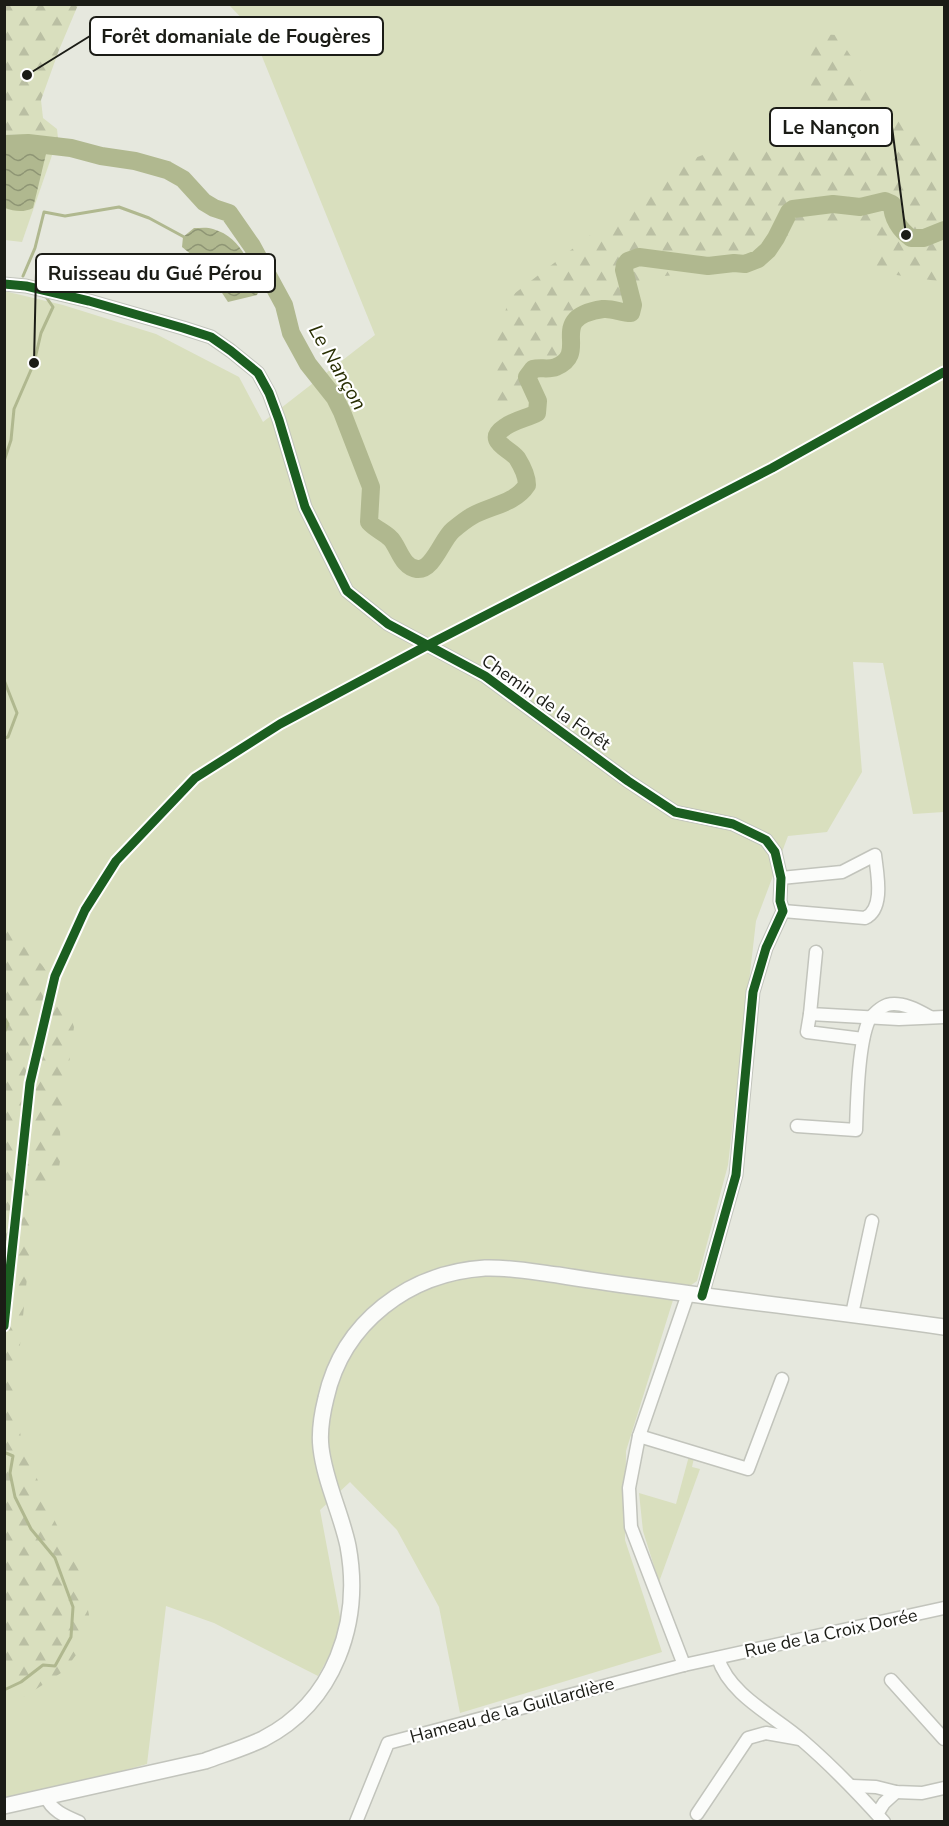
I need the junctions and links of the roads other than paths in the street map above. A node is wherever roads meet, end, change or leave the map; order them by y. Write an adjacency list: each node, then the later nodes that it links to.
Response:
1 (4, 284): 2 (street, Chemin de la Forêt)
2 (781, 878): 3 (street, Chemin de la Forêt); 3 (street)
3 (783, 911): 11 (street, Chemin de la Forêt)
4 (816, 952): 5 (street)
5 (810, 1014): 7 (street); 8 (street)
6 (945, 1017): 7 (street)
7 (870, 1018): 8 (street)
8 (863, 1039): 9 (street)
9 (797, 1126)
10 (872, 1221): 12 (street)
11 (695, 1295): 12 (main road); 15 (street, Chemin de la Forêt); 25 (main road)
12 (852, 1314): 13 (main road)
13 (945, 1327)
14 (782, 1379): 15 (street)
15 (639, 1436): 18 (street, Chemin de la Forêt)
16 (945, 1608): 17 (street, Rue de la Croix Dorée)
17 (718, 1658): 18 (street, Hameau de la Guillardière); 20 (street)
18 (684, 1665): 30 (street, Hameau de la Guillardière)
19 (891, 1680): 21 (street)
20 (801, 1739): 22 (street); 27 (street)
21 (945, 1739)
22 (852, 1786): 24 (street); 28 (street)
23 (945, 1788): 24 (street)
24 (896, 1792): 28 (street)
25 (46, 1797): 26 (main road); 29 (street)
26 (4, 1806)
27 (697, 1814)
28 (881, 1818)
29 (79, 1821)
30 (356, 1821)

